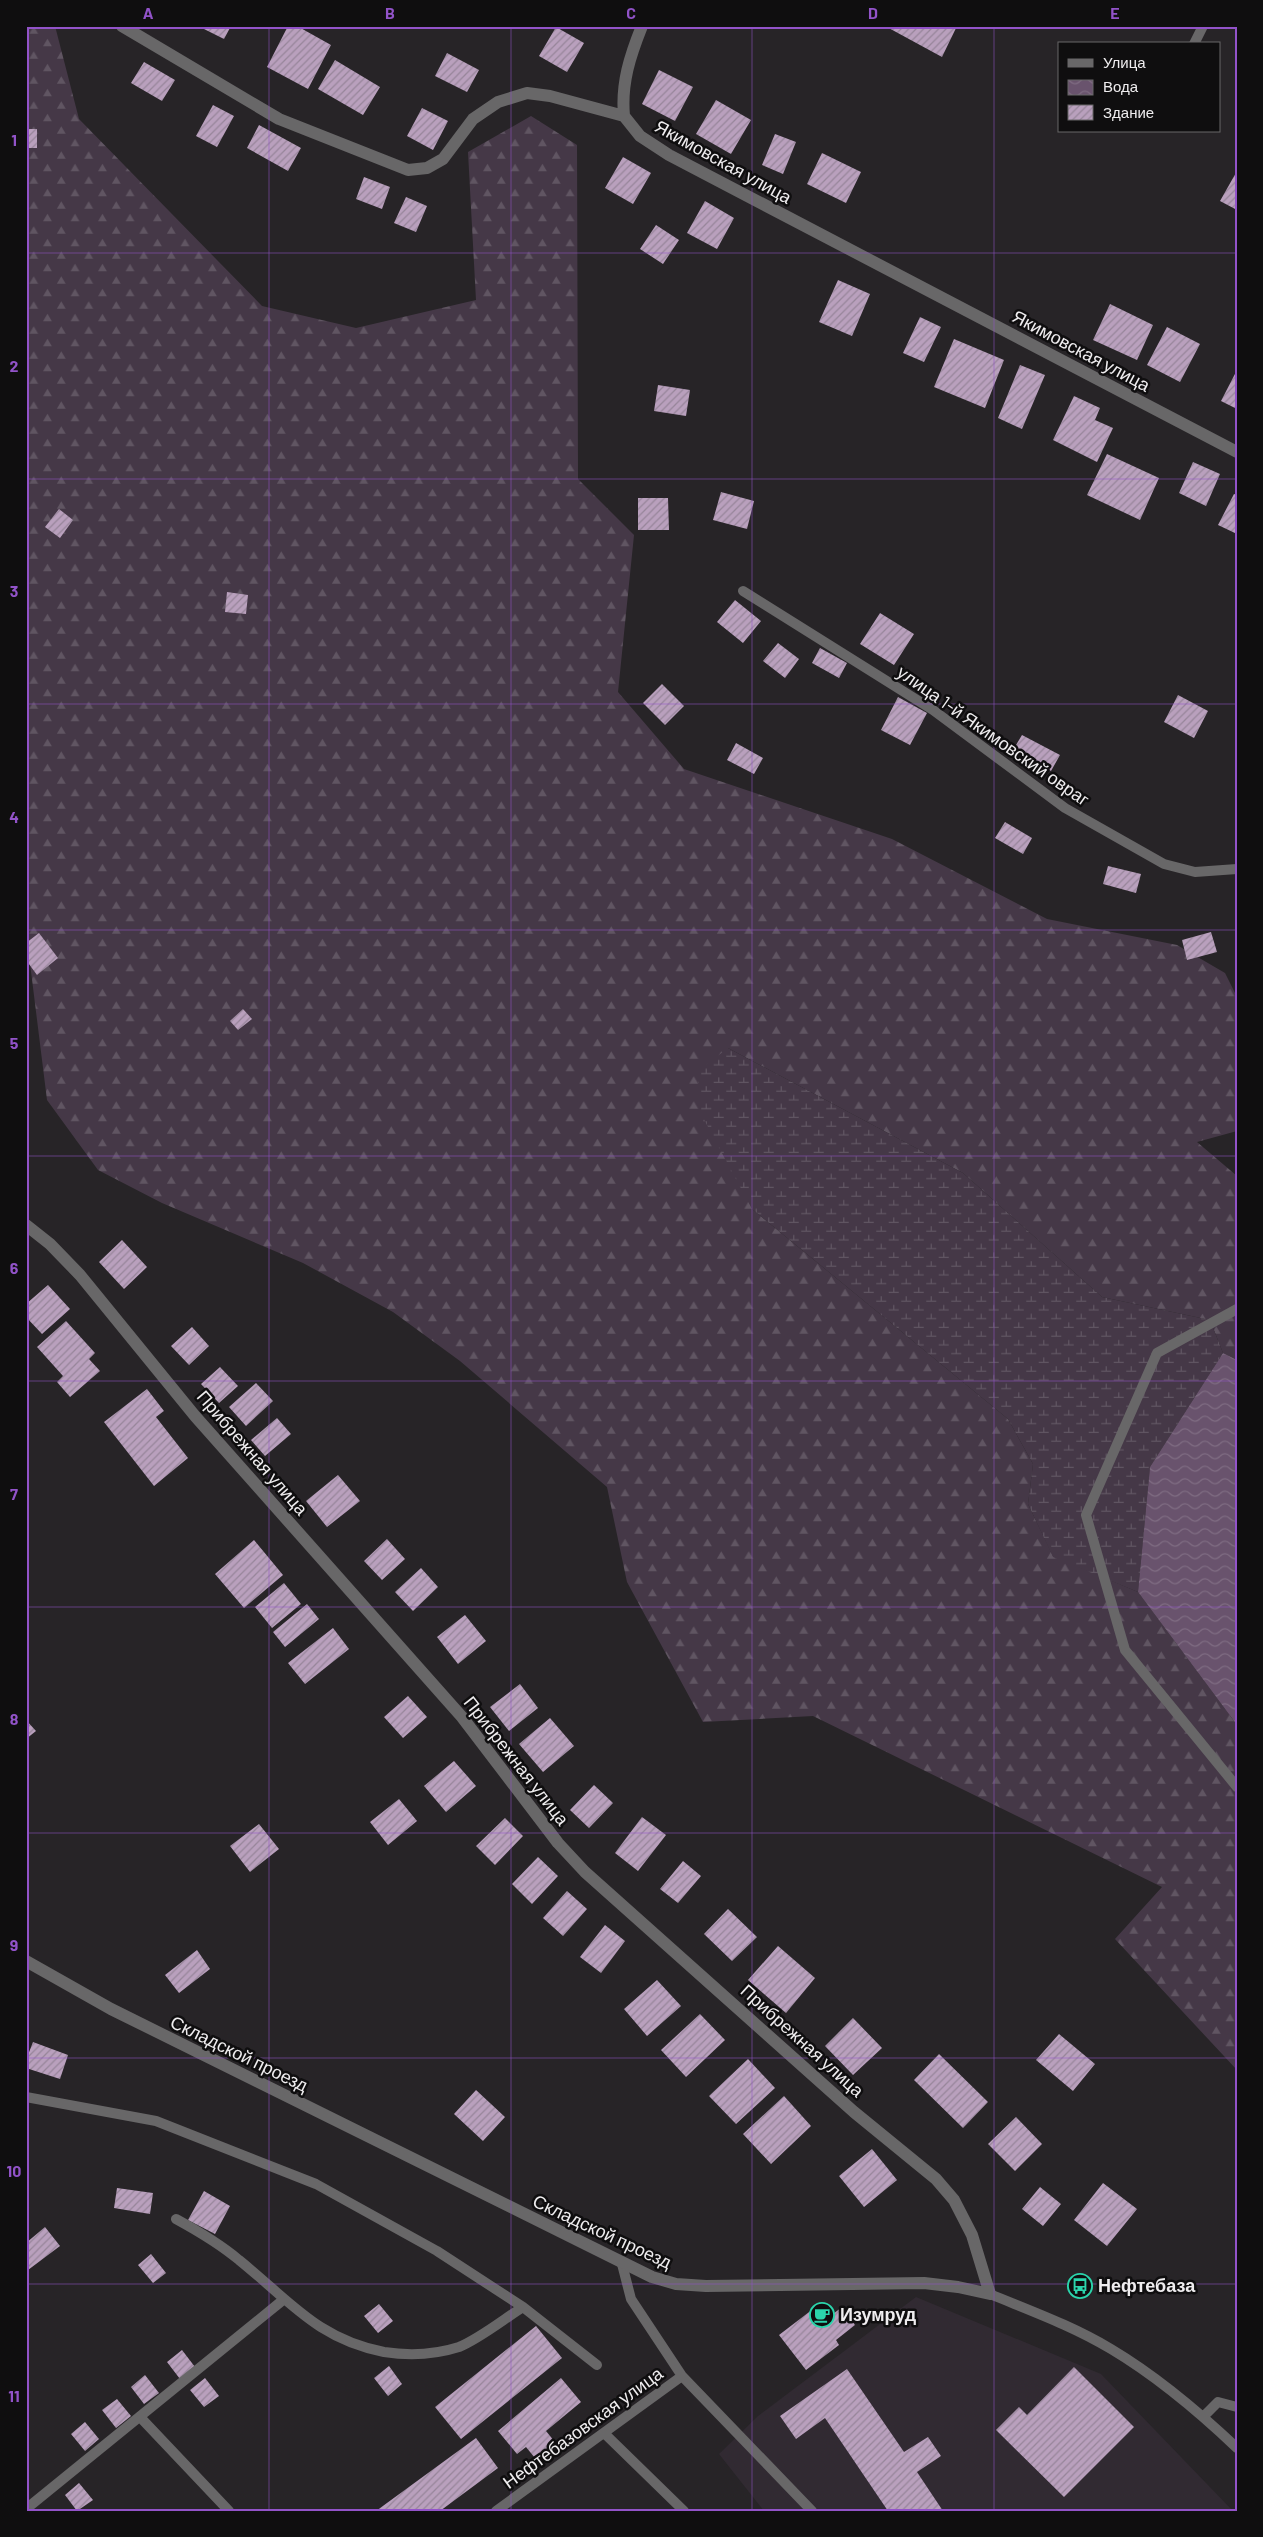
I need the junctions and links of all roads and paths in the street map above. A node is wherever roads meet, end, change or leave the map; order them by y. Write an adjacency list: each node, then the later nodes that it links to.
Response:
1 (122, 26): 5 (street)
2 (642, 26): 5 (street)
3 (1203, 26): 4 (lane)
4 (1195, 42)
5 (624, 116): 6 (street, Якимовская улица)
6 (1237, 452)
7 (743, 591): 8 (lane, улица 1-й Якимовский овраг)
8 (1237, 869)
9 (26, 1224): 16 (street, Прибрежная улица)
10 (1237, 1308): 11 (lane)
11 (1237, 1787)
12 (26, 1961): 15 (street, Складской проезд)
13 (26, 2097): 18 (lane)
14 (176, 2219): 17 (lane)
15 (622, 2264): 16 (street, Складской проезд); 20 (lane, Нефтебазовская улица)
16 (990, 2294): 22 (lane, Складской проезд)
17 (283, 2300): 18 (lane); 23 (lane)
18 (523, 2307): 19 (lane)
19 (597, 2365)
20 (682, 2376): 24 (lane, Нефтебазовская улица); 30 (lane)
21 (1237, 2407): 22 (lane)
22 (1204, 2416): 25 (lane, Складской проезд)
23 (140, 2417): 26 (lane); 27 (lane)
24 (604, 2433): 28 (lane, Нефтебазовская улица); 29 (lane)
25 (1237, 2448)
26 (26, 2509)
27 (229, 2511)
28 (496, 2511)
29 (684, 2511)
30 (812, 2511)

